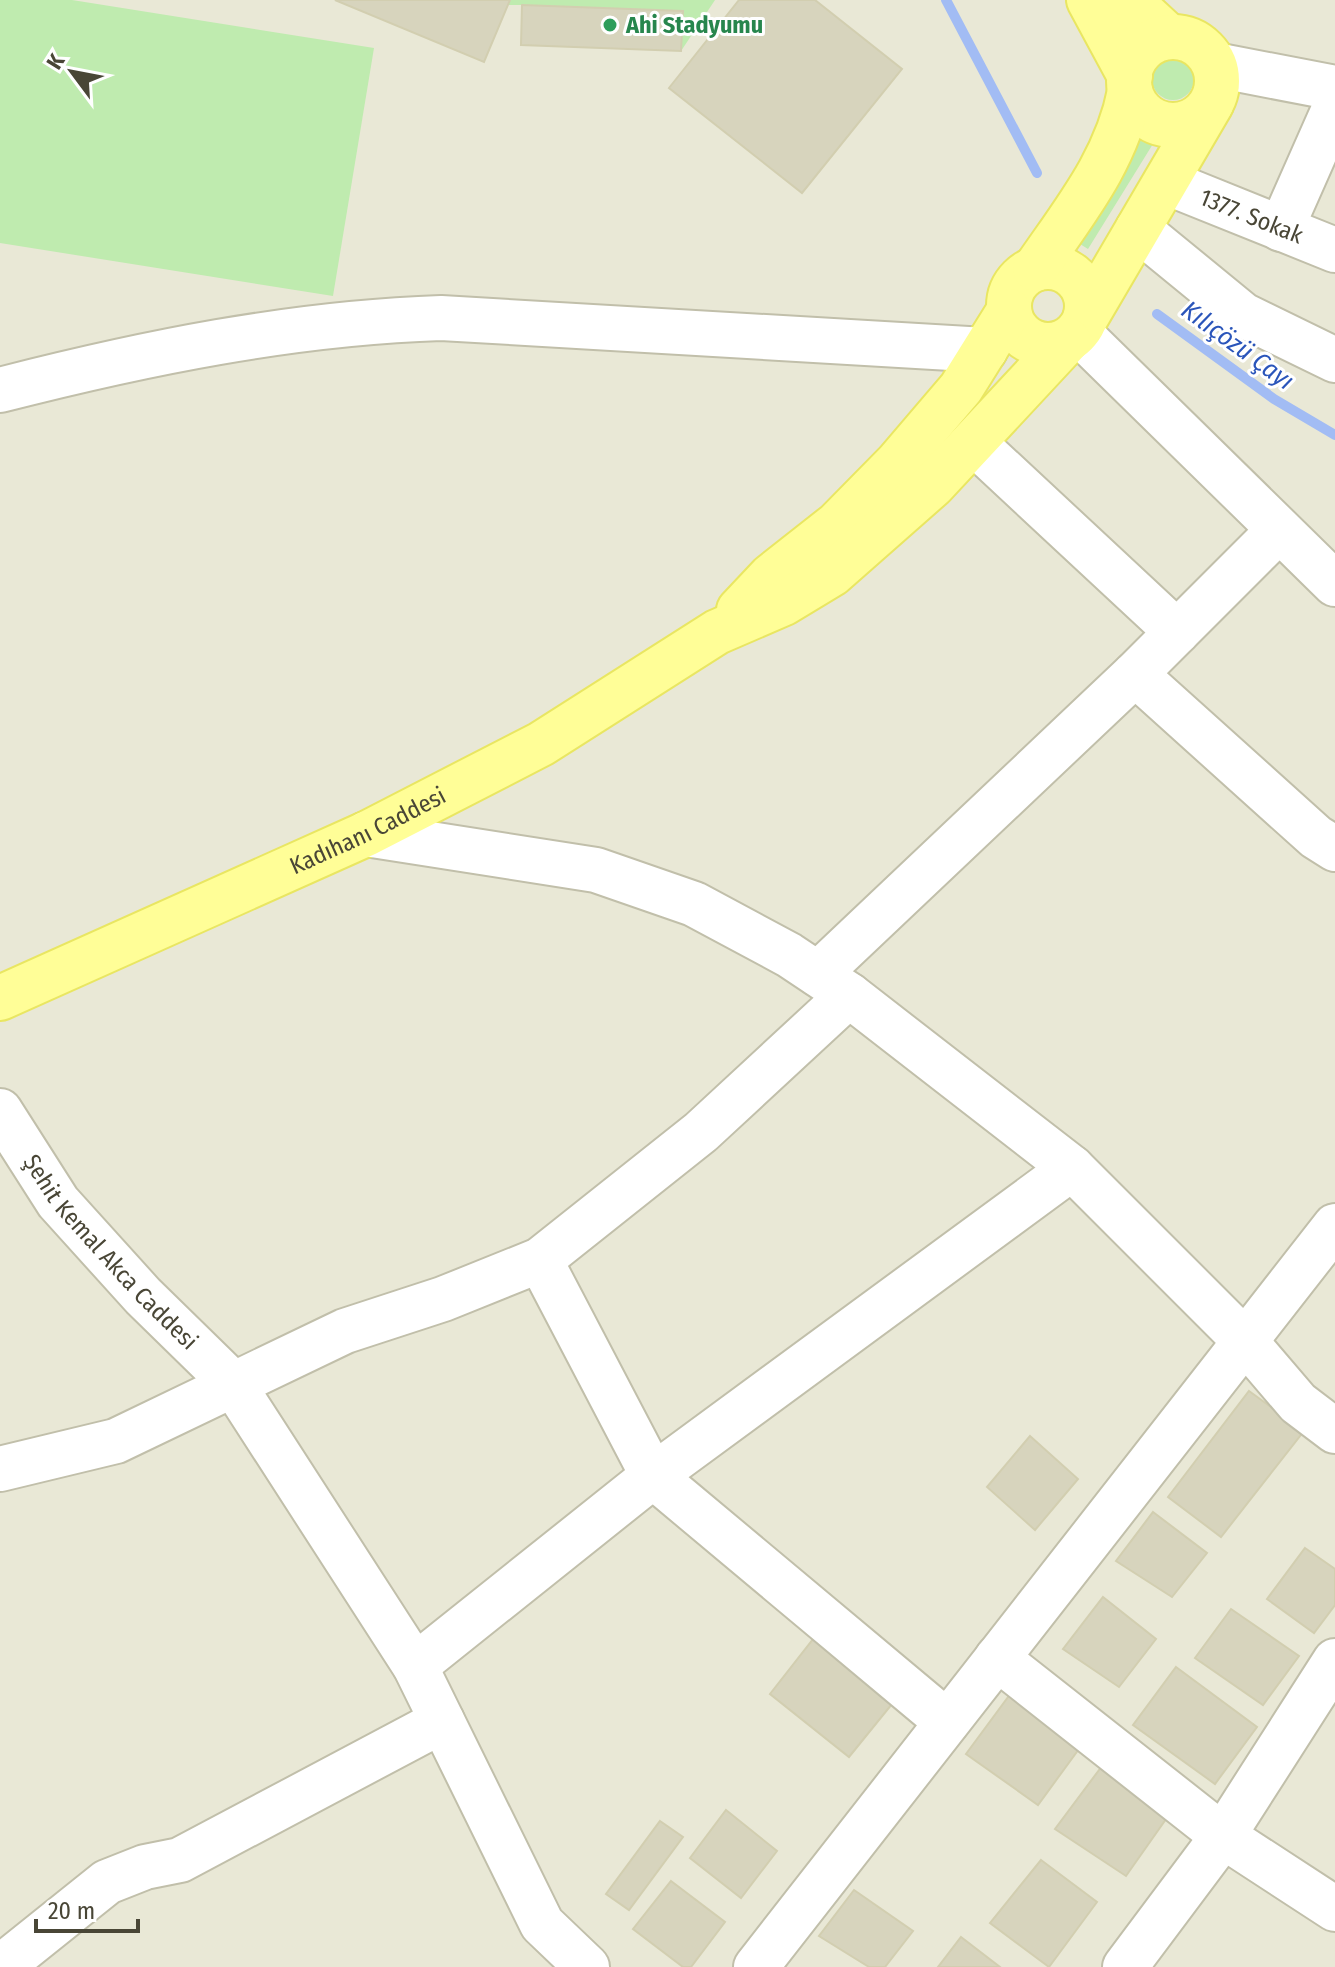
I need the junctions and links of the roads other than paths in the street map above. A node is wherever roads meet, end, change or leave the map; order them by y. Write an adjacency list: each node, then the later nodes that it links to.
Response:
1 (1089, 0): 4 (main road)
2 (1129, 0): 3 (main road)
3 (1169, 37): 4 (main road); 5 (main road)
4 (1130, 84): 5 (main road); 13 (main road)
5 (1214, 84): 6 (street); 9 (main road)
6 (1335, 88)
7 (1335, 107): 8 (street)
8 (1324, 164): 11 (street)
9 (1166, 182): 10 (main road); 11 (street, 1377. Sokak)
10 (1138, 229): 15 (main road); 17 (street)
11 (1281, 229): 12 (street, 1377. Sokak)
12 (1335, 250)
13 (1035, 269): 14 (main road); 15 (main road)
14 (1009, 311): 15 (main road); 16 (main road)
15 (1077, 331): 19 (main road); 20 (street)
16 (985, 350): 18 (street); 22 (main road)
17 (1335, 360)
18 (0, 390)
19 (974, 443): 22 (main road); 23 (street)
20 (1279, 530): 21 (street); 23 (street)
21 (1335, 584)
22 (717, 632): 25 (main road, Kadıhanı Caddesi)
23 (1177, 632): 24 (street)
24 (1135, 674): 26 (street); 27 (street)
25 (366, 834): 27 (street); 28 (main road, Kadıhanı Caddesi)
26 (1335, 849)
27 (834, 984): 30 (street); 32 (street)
28 (0, 998)
29 (0, 1111): 34 (street, Şehit Kemal Akca Caddesi)
30 (1072, 1168): 33 (street); 37 (street)
31 (1335, 1226): 33 (street)
32 (540, 1260): 34 (street); 37 (street)
33 (1245, 1341): 35 (street); 38 (street)
34 (233, 1384): 36 (street); 40 (street, Şehit Kemal Akca Caddesi)
35 (1335, 1431)
36 (0, 1469)
37 (653, 1476): 40 (street); 42 (street)
38 (997, 1658): 42 (street); 43 (street)
39 (1335, 1661): 43 (street)
40 (415, 1666): 41 (street, Şehit Kemal Akca Caddesi)
41 (442, 1721): 45 (street); 46 (street, Şehit Kemal Akca Caddesi)
42 (947, 1722): 47 (street)
43 (1223, 1836): 44 (street); 48 (street)
44 (1335, 1909)
45 (1, 1967)
46 (587, 1967)
47 (756, 1967)
48 (1125, 1967)

